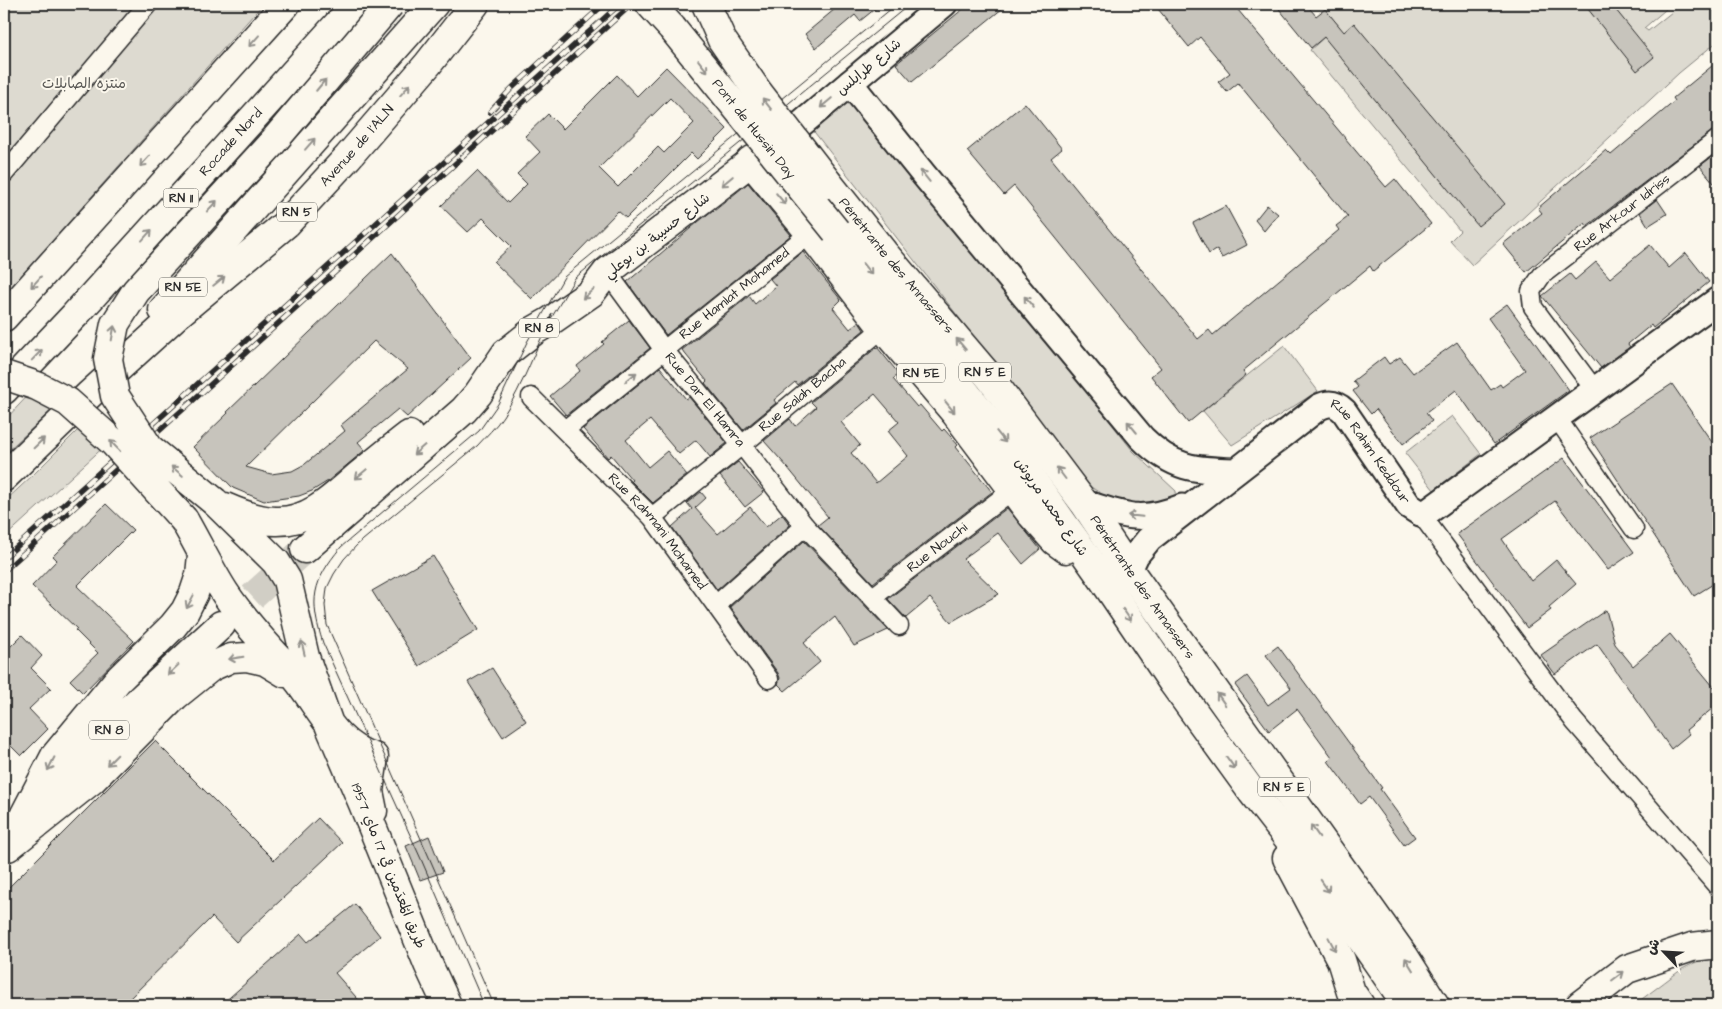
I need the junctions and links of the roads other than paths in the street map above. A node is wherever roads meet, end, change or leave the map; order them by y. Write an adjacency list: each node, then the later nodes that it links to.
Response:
1 (148, 4): 16 (street)
2 (286, 4): 21 (main road, one-way to 21)
3 (356, 4): 27 (main road, Rocade Nord / RN 11, one-way to 3)
4 (390, 4): 38 (main road, one-way to 4, bridge)
5 (434, 4): 28 (main road, RN 5E, one-way to 5)
6 (475, 4): 28 (main road, Avenue de l'ALN / RN 5, one-way to 6)
7 (650, 4): 11 (main road)
8 (654, 4): 11 (main road)
9 (706, 4): 17 (main road, Pont de Hussin Day, one-way to 9, bridge)
10 (944, 4): 12 (main road, شارع طرابلس / RN 8)
11 (672, 28): 18 (main road, Pont de Hussin Day / RN 5 E, one-way to 18, bridge)
12 (850, 83): 13 (main road, شارع طرابلس / RN 8, one-way to 13); 33 (main road, one-way to 12)
13 (794, 130): 15 (main road, شارع حسيبة بن بوعلي / RN 8)
14 (1718, 138): 26 (street, Rue Arkour Idriss)
15 (750, 161): 18 (main road, RN 5E, one-way to 18); 19 (main road, شارع حسيبة بن بوعلي / RN 8, one-way to 19)
16 (4, 174)
17 (829, 184): 39 (main road, Pénétrante des Annassers / RN 5 E, one-way to 17)
18 (823, 232): 22 (main road, RN 5E); 23 (street, Rue Hamlat Mohamed); 47 (main road, شارع محمد مربوش / RN 5 E, one-way to 47)
19 (608, 272): 23 (street, Rue Dar El Hamra); 24 (main road, شارع حسيبة بن بوعلي / RN 8, one-way to 24)
20 (1718, 300): 26 (main road, Rue Rahim Keddour)
21 (4, 317)
22 (883, 328): 32 (street, Rue Salah Bacha); 47 (main road, RN 5E, one-way to 47)
23 (664, 350): 31 (street, Rue Hamlat Mohamed, one-way to 23); 32 (street, Rue Dar El Hamra)
24 (506, 353): 38 (main road, one-way to 38); 44 (main road, شارع حسيبة بن بوعلي / RN 8, one-way to 44)
25 (4, 375): 45 (main road, one-way to 25, bridge)
26 (1594, 389): 30 (main road, Rue Rahim Keddour)
27 (4, 390)
28 (90, 394): 35 (main road, Avenue de l'ALN / RN 5, one-way to 28)
29 (532, 397): 31 (street, Rue Rahmani Mohamed)
30 (1556, 417): 40 (main road, Rue Rahim Keddour); 43 (street)
31 (566, 429): 41 (street, Rue Rahmani Mohamed)
32 (742, 445): 41 (street, Rue Salah Bacha); 42 (street, Rue Dar El Hamra)
33 (1156, 452): 34 (main road); 36 (main road)
34 (1236, 471): 36 (main road, Rue Rahim Keddour); 40 (main road, Rue Rahim Keddour)
35 (4, 476)
36 (1203, 497): 39 (main road, one-way to 39); 46 (main road, Rue Rahim Keddour)
37 (1002, 498): 48 (street, Rue Nouchi)
38 (215, 502): 54 (main road, one-way to 38)
39 (1084, 503): 46 (main road, Pénétrante des Annassers / RN 5 E)
40 (1420, 513): 57 (street)
41 (652, 517): 49 (street, Rue Rahmani Mohamed)
42 (805, 526): 48 (street, Rue Dar El Hamra); 49 (street)
43 (1634, 530)
44 (305, 549)
45 (202, 555): 52 (main road); 56 (main road, one-way to 56)
46 (1129, 570): 62 (main road, Pénétrante des Annassers / RN 5 E, one-way to 46)
47 (1100, 575): 55 (main road, شارع محمد مربوش / RN 5 E, one-way to 55)
48 (873, 598): 51 (street, Rue Dar El Hamra)
49 (716, 605): 53 (street, Rue Rahmani Mohamed)
50 (221, 625): 56 (main road, RN 8, one-way to 56)
51 (898, 626)
52 (296, 679): 54 (main road); 56 (main road, one-way to 56)
53 (769, 679)
54 (330, 727): 60 (main road, طريق المُعدَمين في 17 ماي 1957)
55 (1252, 792): 59 (main road, RN 5 E, one-way to 59); 61 (main road, one-way to 61)
56 (6, 849)
57 (1718, 887)
58 (1718, 944): 63 (main road, one-way to 58)
59 (1405, 1002)
60 (447, 1005)
61 (1360, 1005)
62 (1435, 1005)
63 (1580, 1005)

